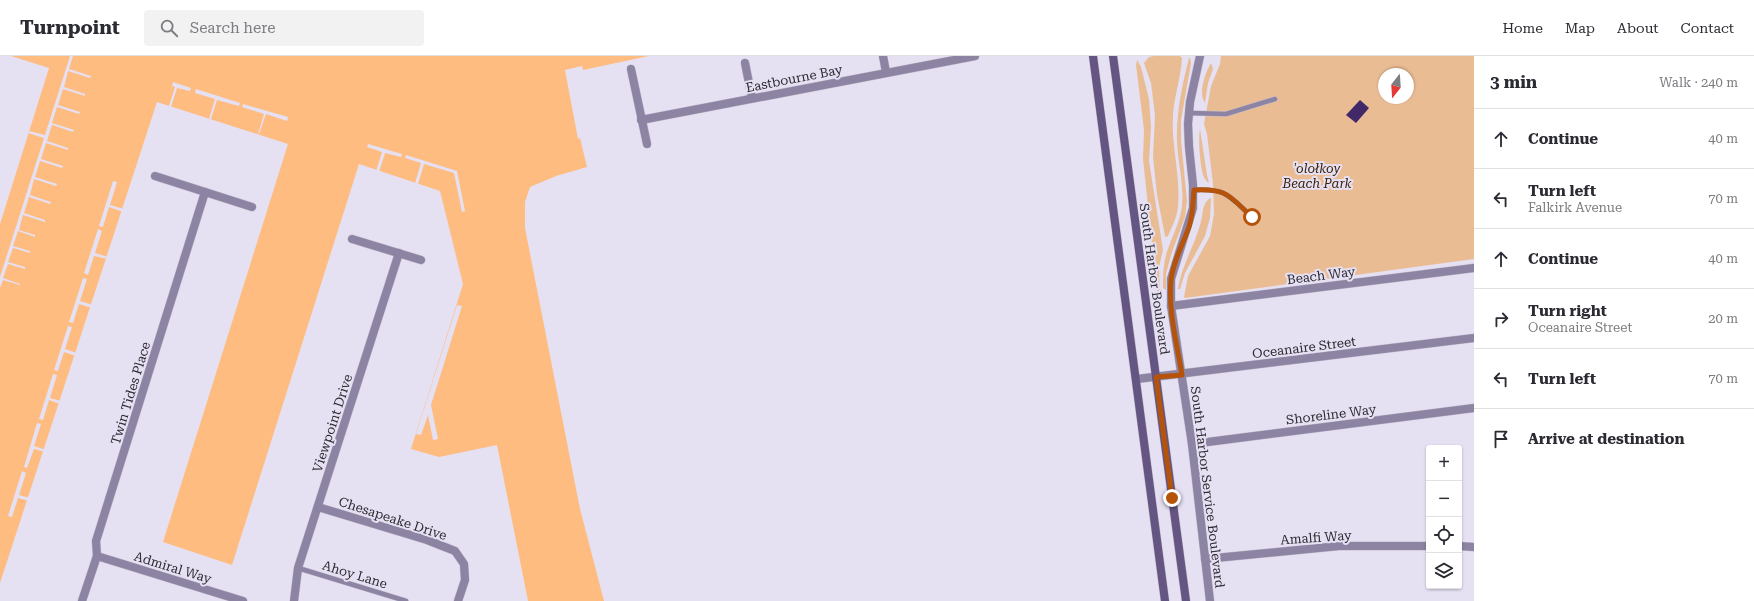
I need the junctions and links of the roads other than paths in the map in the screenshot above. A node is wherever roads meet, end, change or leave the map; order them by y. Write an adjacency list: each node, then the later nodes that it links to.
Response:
1 (883, 56): 8 (street)
2 (975, 56): 8 (street, Eastbourne Bay)
3 (1093, 56): 27 (main road)
4 (1113, 56): 26 (main road, South Harbor Boulevard)
5 (1200, 56): 11 (street, South Harbor Service Boulevard)
6 (745, 63): 9 (street)
7 (631, 69): 12 (street)
8 (886, 72): 9 (street, Eastbourne Bay)
9 (752, 98): 12 (street, Eastbourne Bay)
10 (1275, 99): 11 (lane)
11 (1189, 113): 15 (street, South Harbor Service Boulevard)
12 (642, 120): 13 (street)
13 (647, 144)
14 (155, 176): 16 (street)
15 (1194, 190): 18 (lane); 23 (street, South Harbor Service Boulevard)
16 (205, 192): 17 (street); 34 (street, Twin Tides Place)
17 (252, 207)
18 (1252, 217)
19 (352, 239): 20 (street)
20 (399, 253): 21 (street); 30 (street, Viewpoint Drive)
21 (421, 260)
22 (1474, 268): 23 (street, Beach Way)
23 (1171, 306): 25 (street, South Harbor Service Boulevard)
24 (1474, 338): 25 (street, Oceanaire Street)
25 (1182, 375): 26 (street, Oceanaire Street); 29 (street, South Harbor Service Boulevard)
26 (1156, 377): 27 (street, Oceanaire Street); 43 (main road, South Harbor Boulevard)
27 (1137, 380): 42 (main road)
28 (1474, 408): 29 (street, Shoreline Way)
29 (1192, 444): 35 (street, South Harbor Service Boulevard)
30 (318, 507): 36 (street, Viewpoint Drive); 41 (street, Chesapeake Drive)
31 (1426, 546): 35 (street, Amalfi Way)
32 (1462, 546): 33 (street)
33 (1474, 547)
34 (96, 556): 37 (street, Twin Tides Place); 38 (street, Admiral Way)
35 (1205, 559): 44 (street, South Harbor Service Boulevard)
36 (298, 568): 39 (street, Viewpoint Drive); 40 (lane, Ahoy Lane)
37 (82, 601)
38 (243, 601)
39 (294, 601)
40 (406, 601)
41 (458, 601)
42 (1165, 601)
43 (1186, 601)
44 (1210, 601)

